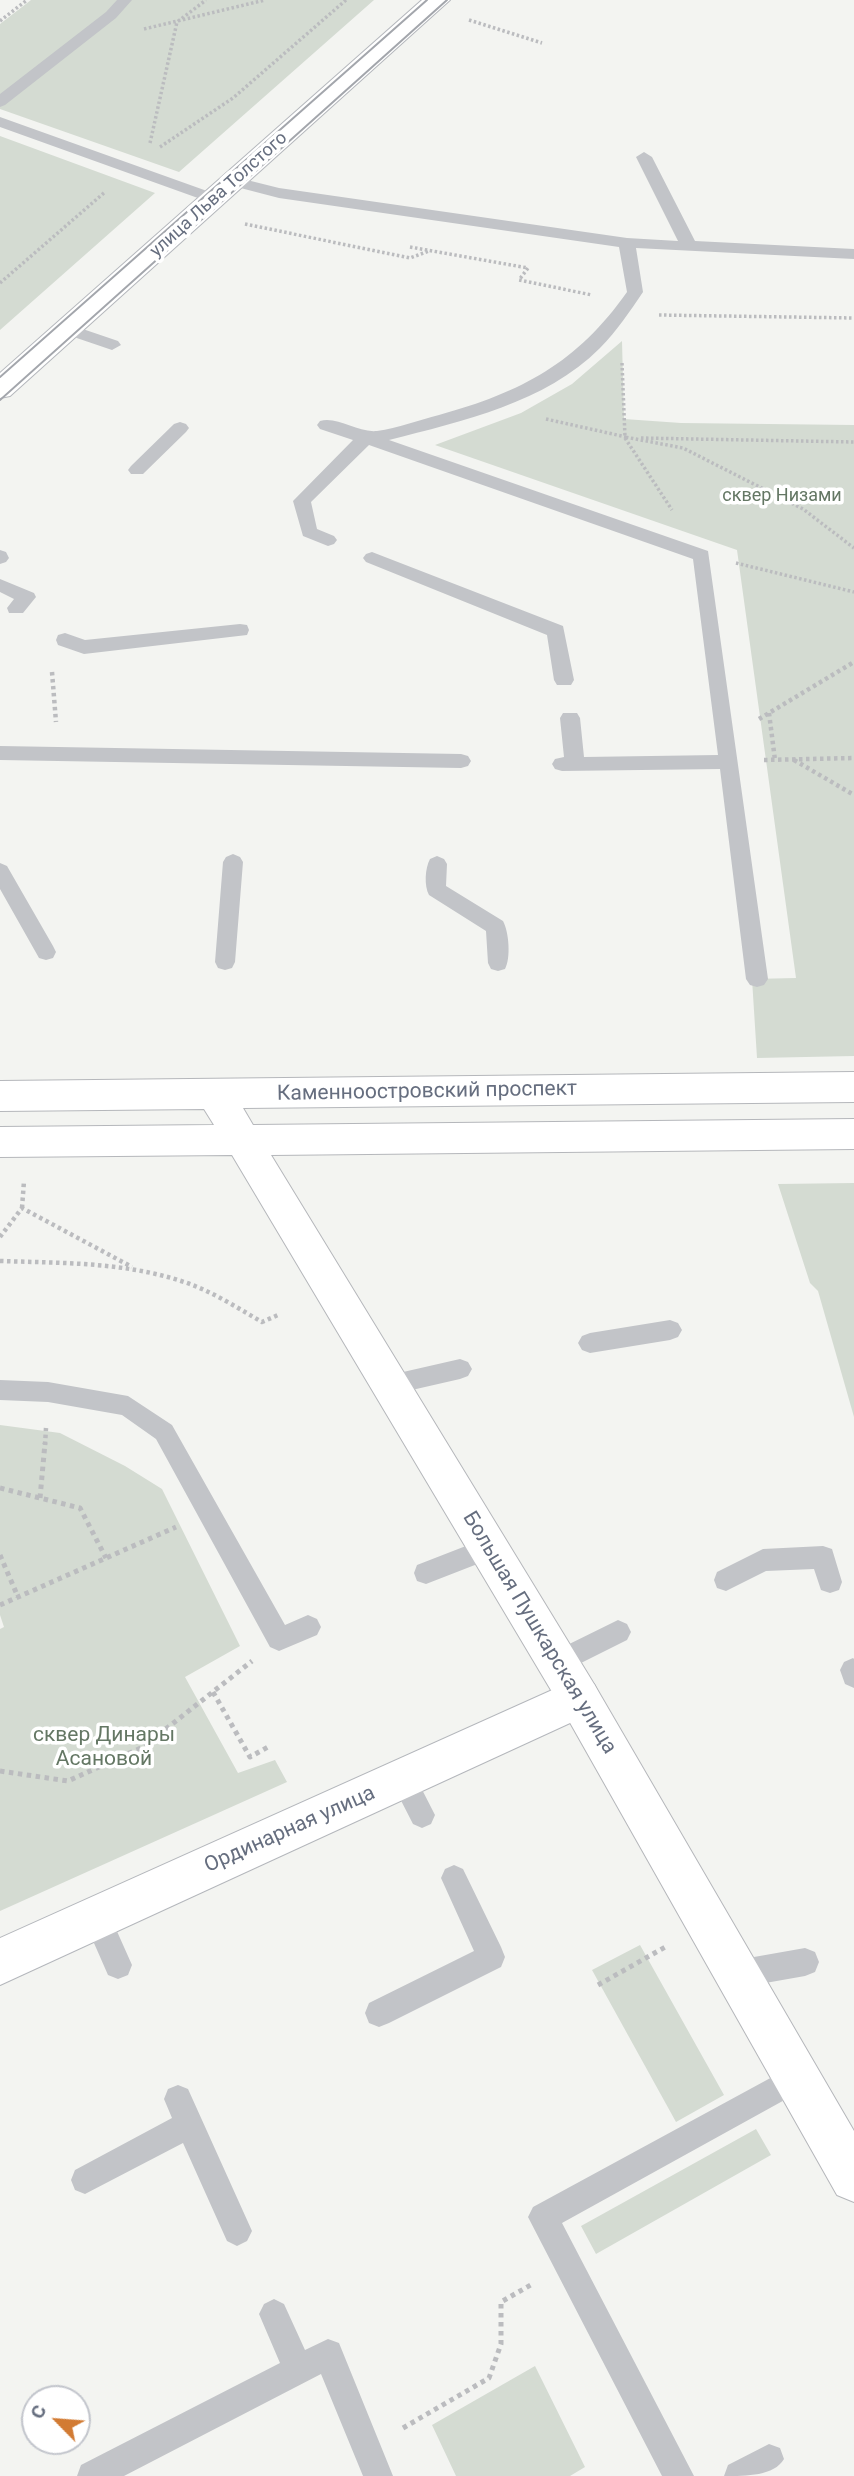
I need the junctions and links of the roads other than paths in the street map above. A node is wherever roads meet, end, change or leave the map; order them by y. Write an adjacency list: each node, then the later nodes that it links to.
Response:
1 (125, 0): 3 (lane)
2 (437, 0): 6 (main road, улица Льва Толстого)
3 (0, 102)
4 (0, 122): 6 (lane)
5 (644, 157): 8 (lane)
6 (225, 190): 7 (lane); 10 (main road, улица Льва Толстого)
7 (627, 243): 8 (lane); 15 (lane)
8 (689, 246): 9 (lane)
9 (854, 254)
10 (68, 329): 11 (lane); 12 (main road, улица Льва Толстого)
11 (111, 345)
12 (0, 389)
13 (326, 425): 15 (lane)
14 (180, 428): 16 (lane)
15 (366, 438): 17 (lane); 28 (lane)
16 (137, 470)
17 (328, 540)
18 (372, 558): 23 (lane)
19 (0, 585): 20 (lane)
20 (16, 608)
21 (240, 630): 22 (lane)
22 (68, 641)
23 (564, 680)
24 (570, 718): 29 (lane)
25 (0, 754): 26 (lane)
26 (242, 759): 27 (lane); 30 (lane)
27 (461, 761)
28 (729, 762): 29 (lane); 37 (lane)
29 (568, 764)
30 (240, 779)
31 (233, 862): 35 (lane)
32 (437, 864): 36 (lane)
33 (0, 871): 34 (lane)
34 (46, 953)
35 (225, 962)
36 (498, 962)
37 (758, 979)
38 (216, 1084): 39 (main road, Каменноостровский проспект); 40 (main road, Каменноостровский проспект); 42 (main road, Большая Пушкарская улица)
39 (854, 1087)
40 (0, 1096)
41 (854, 1134): 42 (main road)
42 (244, 1141): 43 (main road); 47 (main road, Большая Пушкарская улица)
43 (0, 1142)
44 (670, 1330): 45 (lane)
45 (590, 1343)
46 (460, 1370): 47 (lane)
47 (390, 1385): 49 (main road, Большая Пушкарская улица)
48 (0, 1390): 53 (lane)
49 (489, 1548): 50 (lane); 55 (main road, Большая Пушкарская улица)
50 (426, 1573)
51 (726, 1580): 52 (lane)
52 (830, 1582)
53 (308, 1627)
54 (618, 1632): 55 (lane)
55 (568, 1680): 57 (main road, Ординарная улица); 61 (main road, Большая Пушкарская улица)
56 (454, 1878): 62 (lane)
57 (97, 1918): 58 (main road, Ординарная улица); 60 (lane)
58 (0, 1962)
59 (805, 1962): 61 (lane)
60 (118, 1965)
61 (737, 1974): 63 (main road, Большая Пушкарская улица)
62 (379, 2013)
63 (798, 2077): 64 (main road, Большая Пушкарская улица); 72 (lane)
64 (854, 2178)
65 (85, 2180): 66 (lane)
66 (237, 2231)
67 (274, 2314): 68 (lane)
68 (298, 2370): 70 (lane); 71 (lane)
69 (769, 2459): 73 (lane)
70 (92, 2476)
71 (378, 2476)
72 (679, 2476)
73 (738, 2476)

